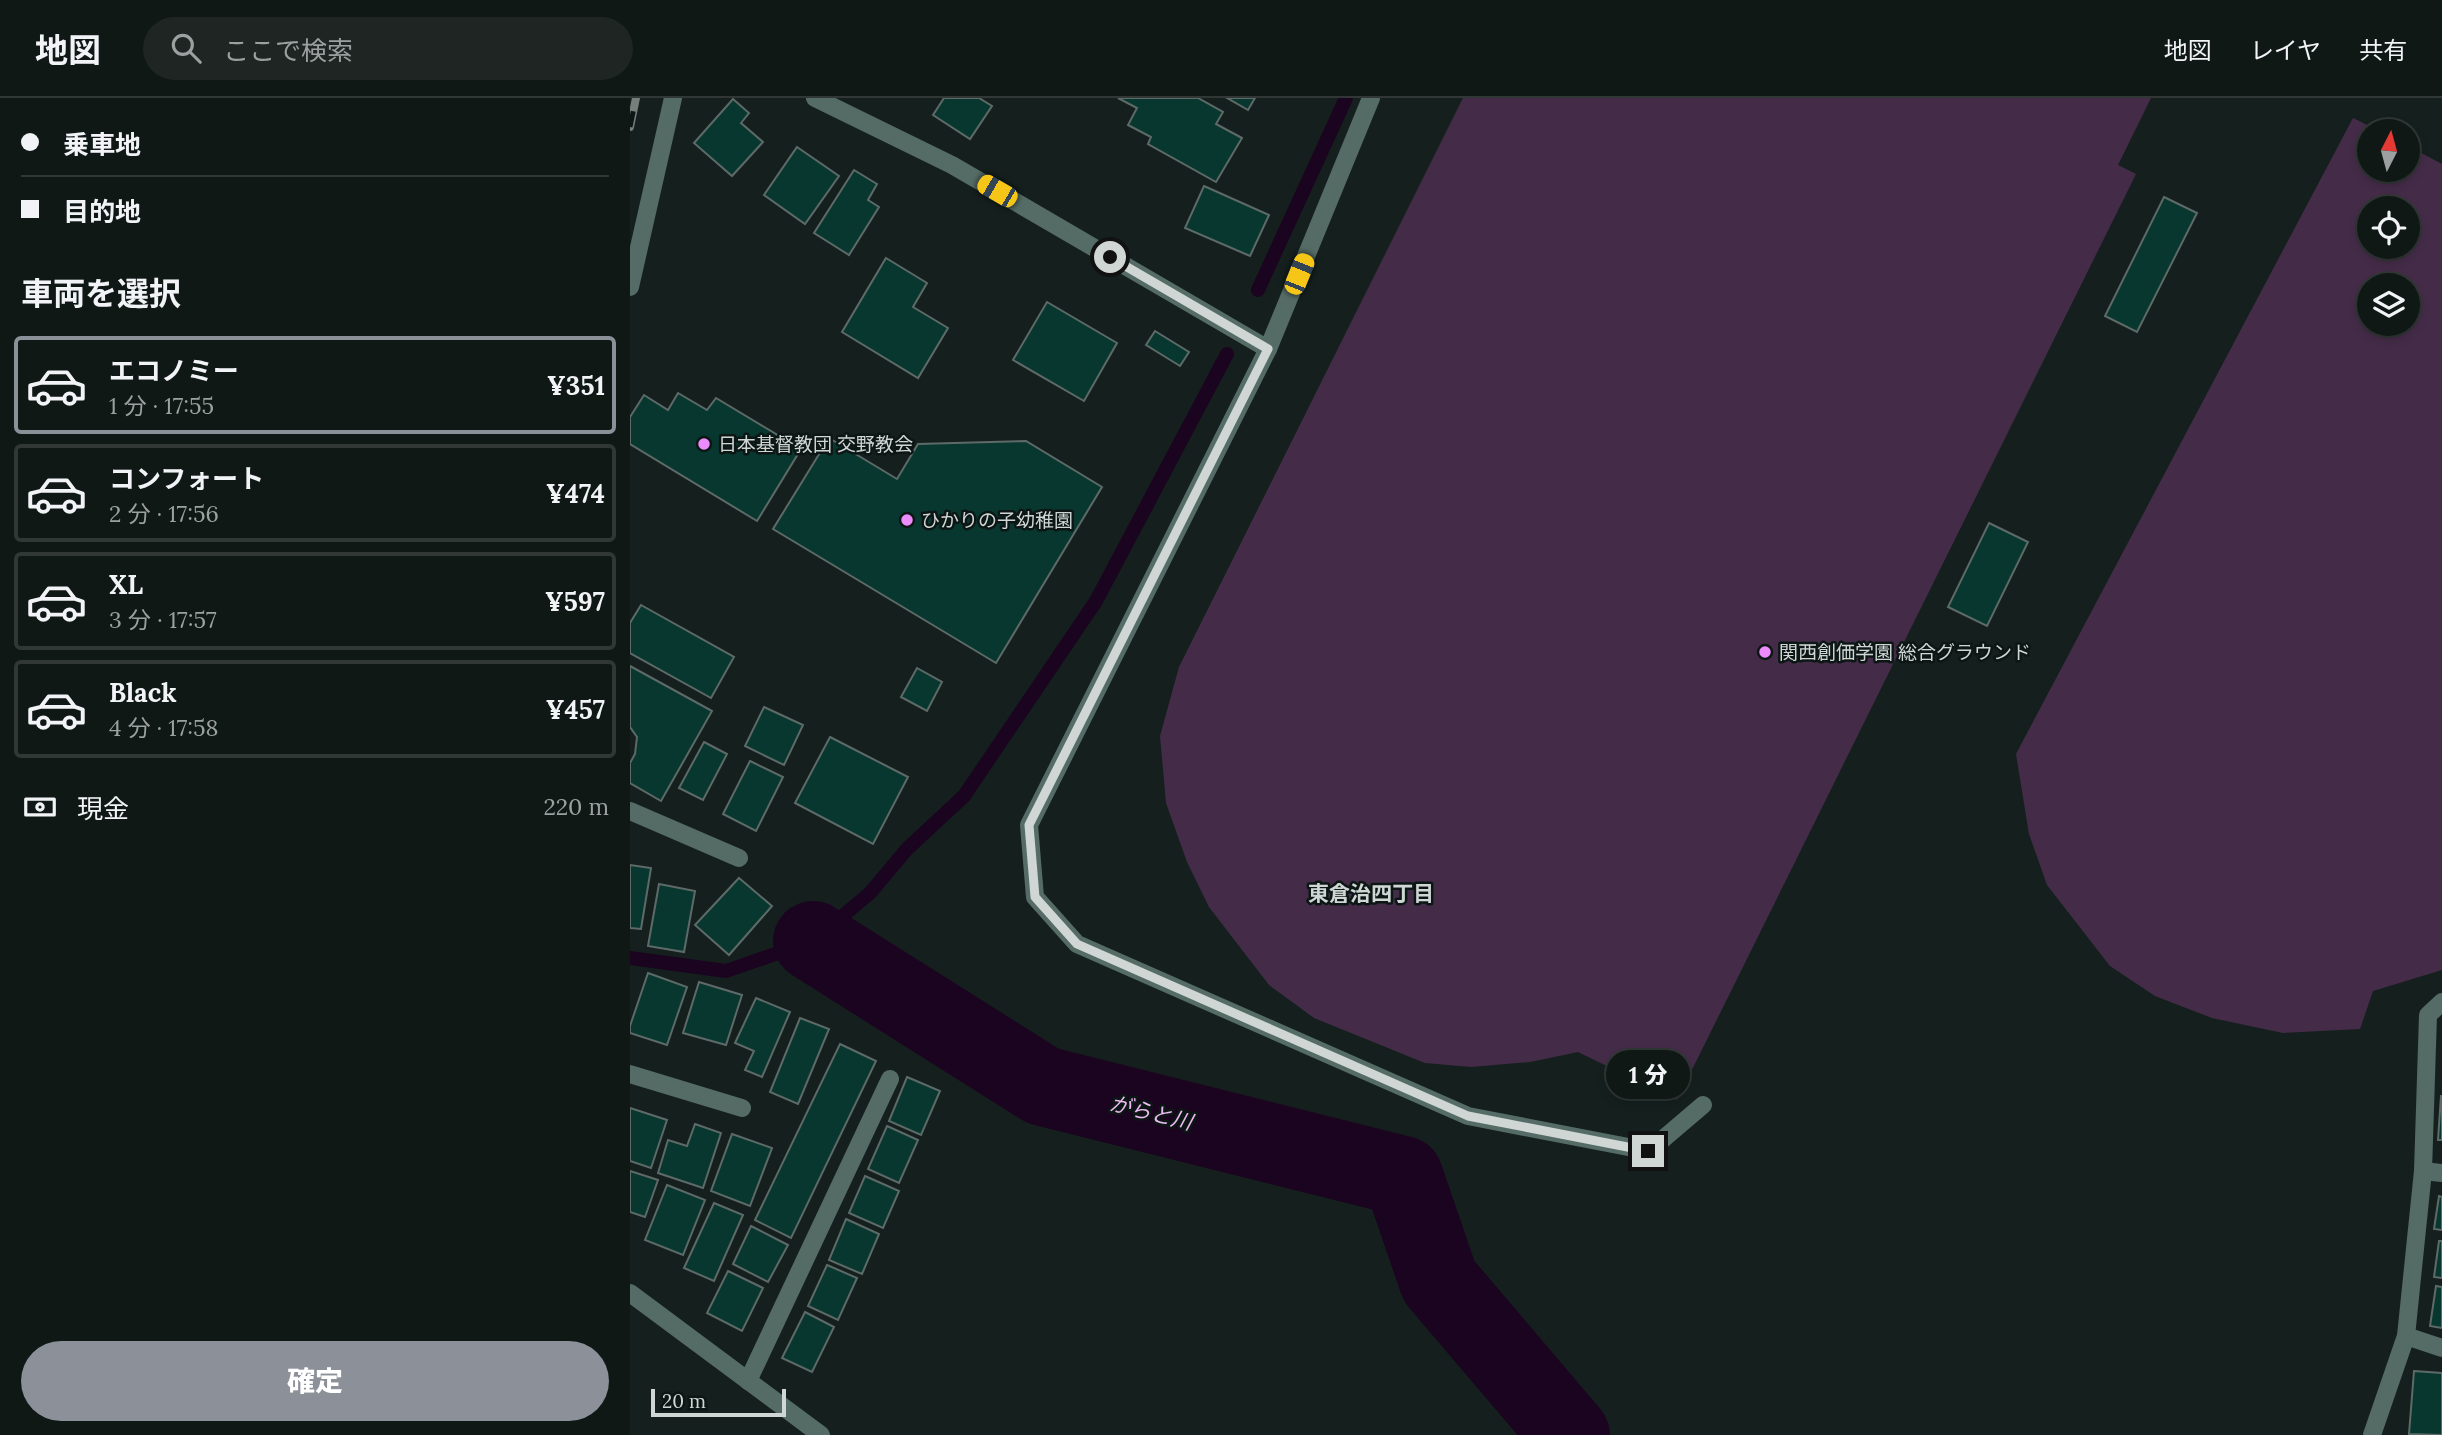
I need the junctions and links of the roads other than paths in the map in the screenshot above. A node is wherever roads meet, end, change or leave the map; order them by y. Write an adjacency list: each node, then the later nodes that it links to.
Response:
1 (673, 98): 4 (street)
2 (816, 98): 5 (street)
3 (1371, 98): 5 (street)
4 (630, 287)
5 (1268, 349): 11 (street)
6 (630, 811): 7 (street)
7 (739, 858)
8 (2442, 1002): 13 (street)
9 (630, 1074): 12 (street)
10 (890, 1079): 18 (street)
11 (1703, 1105)
12 (742, 1108)
13 (2423, 1171): 14 (street); 16 (street)
14 (2442, 1173)
15 (630, 1293): 18 (street)
16 (2406, 1336): 17 (street); 20 (street)
17 (2442, 1348)
18 (748, 1381): 19 (street)
19 (821, 1435)
20 (2372, 1435)

